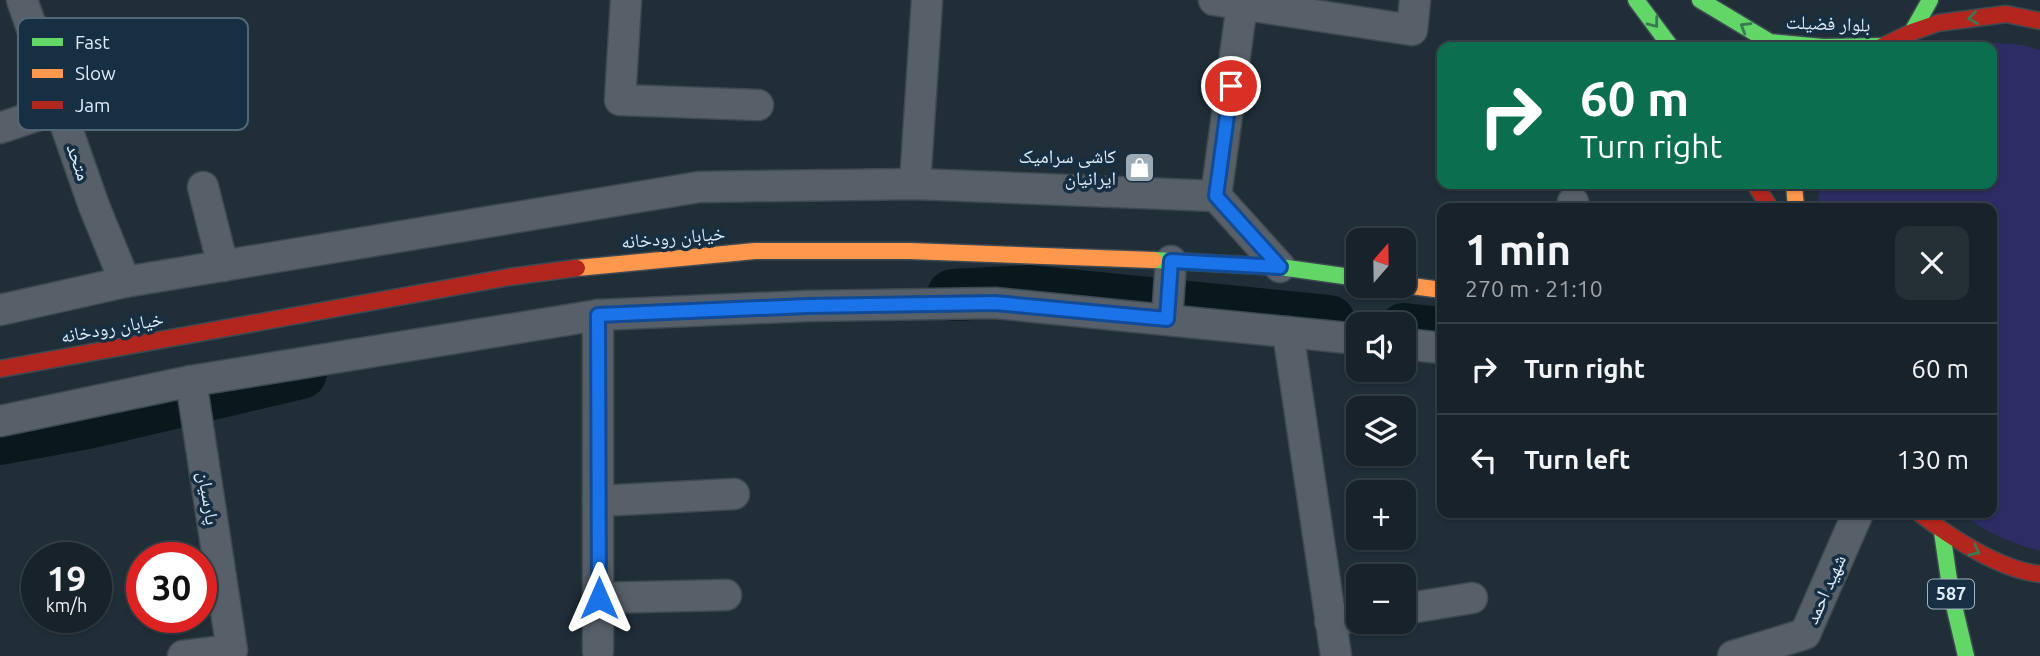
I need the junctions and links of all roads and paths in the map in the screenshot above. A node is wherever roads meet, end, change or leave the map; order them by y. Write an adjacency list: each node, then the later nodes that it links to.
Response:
1 (22, 0): 9 (street, متحد)
2 (626, 0): 15 (street)
3 (927, 0): 19 (street)
4 (1415, 0): 8 (street)
5 (1636, 0): 12 (main road, one-way to 12)
6 (1700, 0): 13 (main road, بلوار فضیلت, one-way to 6)
7 (1930, 0): 11 (main road)
8 (1228, 2): 21 (street)
9 (28, 18)
10 (2040, 21): 11 (main road, one-way to 11)
11 (1912, 32): 14 (main road)
12 (1667, 42)
13 (1770, 42)
14 (1891, 42)
15 (758, 105)
16 (18, 122): 17 (street)
17 (0, 128)
18 (68, 130): 26 (street, متحد)
19 (915, 184): 21 (street); 23 (street)
20 (203, 187): 23 (street)
21 (1216, 196): 24 (street)
22 (1171, 261): 24 (main road, خیابان رودخانه); 31 (street); 36 (main road, خیابان رودخانه)
23 (223, 266): 26 (street)
24 (1280, 267): 25 (main road, خیابان رودخانه)
25 (1346, 276)
26 (125, 282): 29 (street)
27 (1416, 287): 28 (main road)
28 (1437, 289)
29 (0, 310)
30 (598, 315): 31 (street); 37 (street); 40 (street)
31 (1167, 319): 32 (street)
32 (1288, 332): 33 (street); 49 (street)
33 (1346, 338)
34 (1416, 345): 35 (street)
35 (1437, 347)
36 (0, 369)
37 (191, 381): 38 (street); 51 (street, پارسیان)
38 (0, 421)
39 (734, 494): 40 (street)
40 (598, 501): 46 (street)
41 (1856, 518): 53 (street, شهید احمد)
42 (1925, 518): 43 (main road)
43 (1942, 532): 44 (main road, one-way to 44); 54 (main road, 587)
44 (2040, 574)
45 (726, 595): 46 (street)
46 (599, 598): 50 (street)
47 (1472, 598): 48 (street)
48 (1416, 607)
49 (1344, 619): 52 (street)
50 (598, 651)
51 (183, 656)
52 (1336, 656)
53 (1733, 656)
54 (1966, 656)

